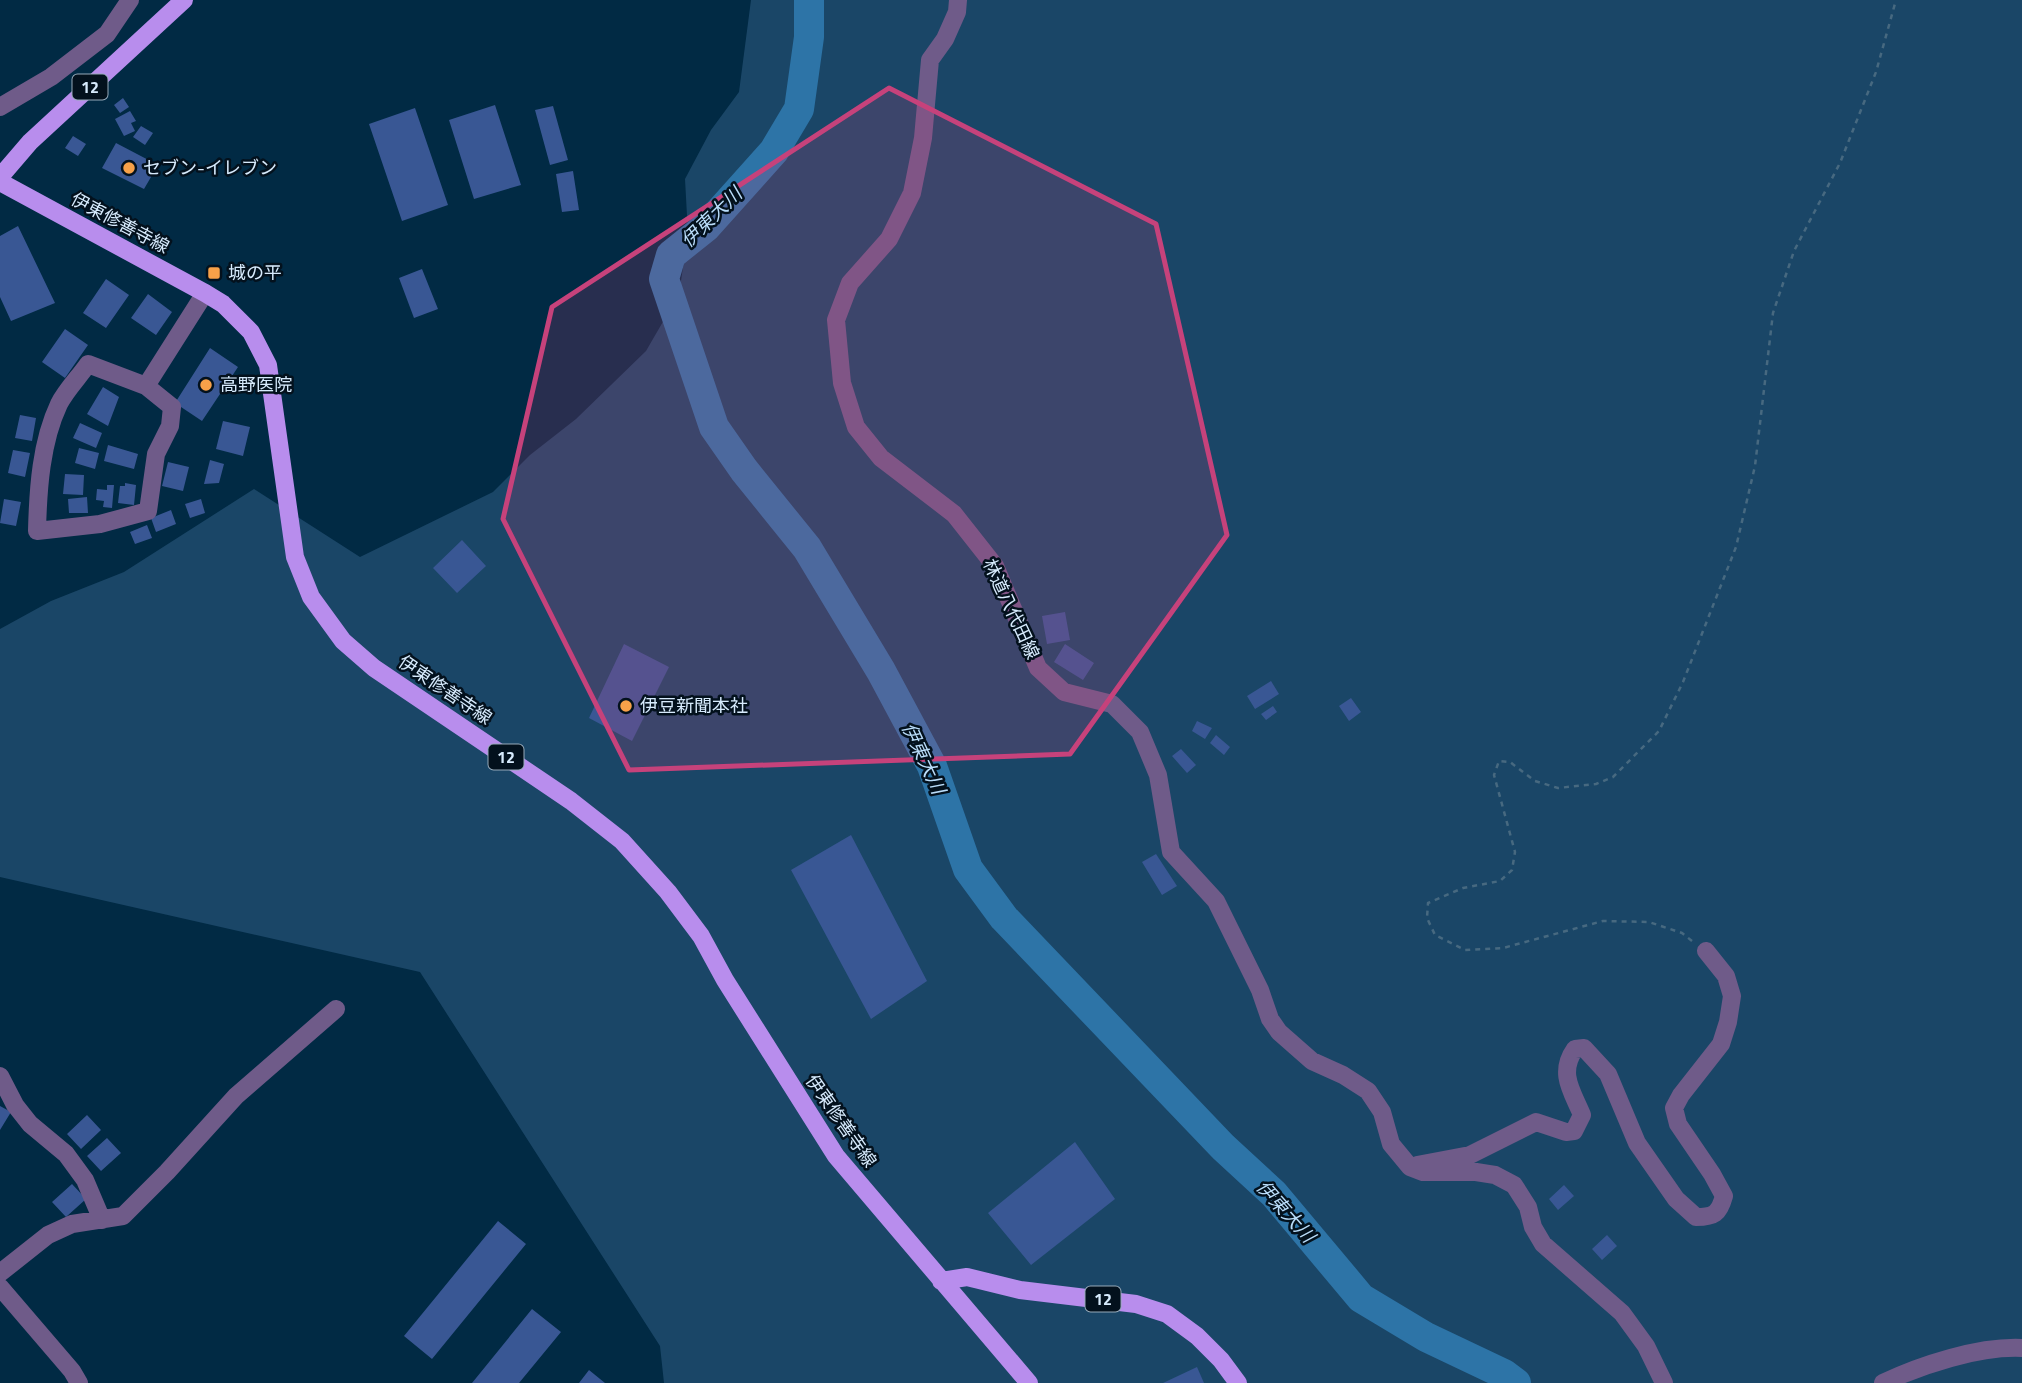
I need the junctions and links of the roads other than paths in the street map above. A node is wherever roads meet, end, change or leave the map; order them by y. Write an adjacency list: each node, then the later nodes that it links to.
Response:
1 (130, 0): 4 (street)
2 (184, 0): 5 (main road, 伊東修善寺線 / 12)
3 (957, 0): 11 (street, 林道八代田線)
4 (0, 107)
5 (0, 180): 6 (main road, 伊東修善寺線 / 12)
6 (205, 293): 7 (street); 14 (main road, 伊東修善寺線 / 12)
7 (146, 386): 7 (street)
8 (1706, 951): 11 (street)
9 (337, 1009): 12 (street)
10 (0, 1076): 12 (street)
11 (1410, 1167): 20 (street)
12 (102, 1220): 13 (street)
13 (0, 1273)
14 (940, 1281): 18 (main road, 伊東修善寺線 / 12); 19 (main road, 12)
15 (0, 1286): 17 (street)
16 (2022, 1348): 21 (street)
17 (79, 1383)
18 (1029, 1383)
19 (1238, 1383)
20 (1664, 1383)
21 (1883, 1383)

